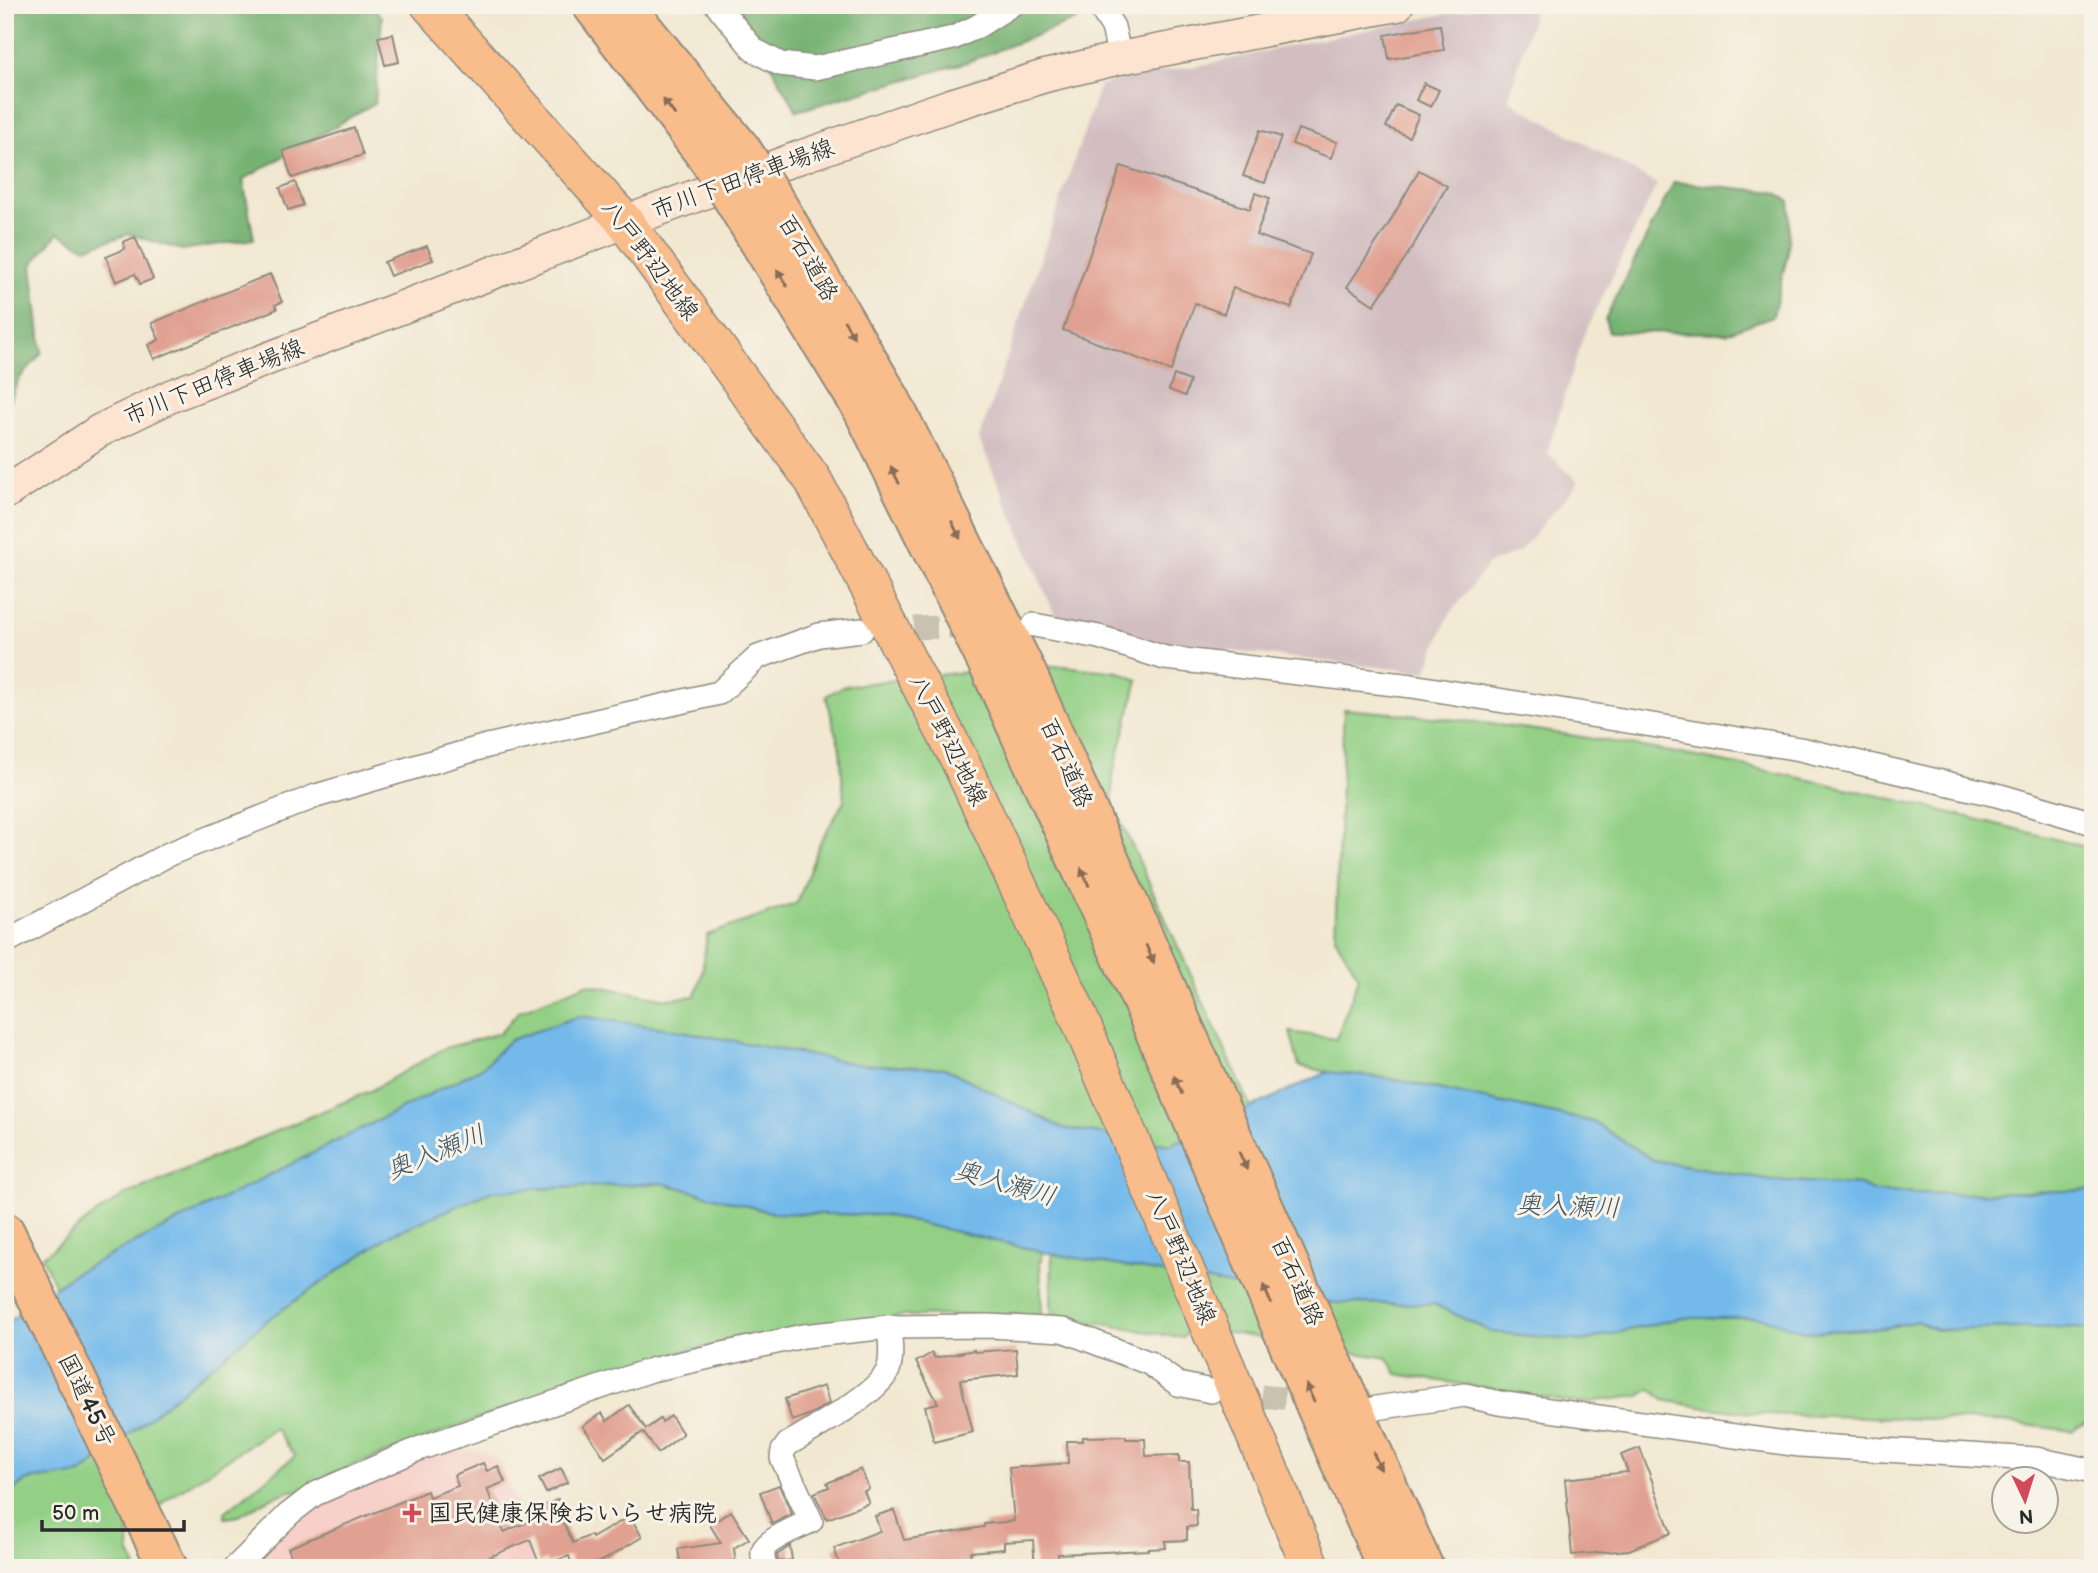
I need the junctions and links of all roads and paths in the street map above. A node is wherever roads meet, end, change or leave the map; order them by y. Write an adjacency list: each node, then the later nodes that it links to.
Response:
1 (430, 5): 10 (main road, 八戸野辺地線)
2 (592, 5): 9 (highway, 百石道路, one-way to 2)
3 (624, 5): 9 (highway, 百石道路)
4 (717, 5): 5 (street)
5 (1011, 5)
6 (1099, 5): 8 (street)
7 (1397, 5): 8 (main road, 市川下田停車場線)
8 (1120, 58): 10 (main road, 市川下田停車場線)
9 (725, 155): 18 (highway, 百石道路, bridge)
10 (625, 222): 11 (main road, 市川下田停車場線); 25 (main road, 八戸野辺地線)
11 (5, 493)
12 (1034, 625): 14 (street)
13 (862, 630): 15 (street)
14 (2093, 823)
15 (5, 942)
16 (5, 1232): 22 (highway, 国道45号)
17 (889, 1327): 19 (street); 23 (street); 24 (street)
18 (1312, 1355): 26 (highway, 百石道路, one-way to 18); 27 (highway, 百石道路, one-way to 27)
19 (1211, 1391)
20 (1376, 1408): 21 (street)
21 (2093, 1471)
22 (168, 1568)
23 (235, 1568)
24 (765, 1568)
25 (1311, 1568)
26 (1387, 1568)
27 (1424, 1568)

